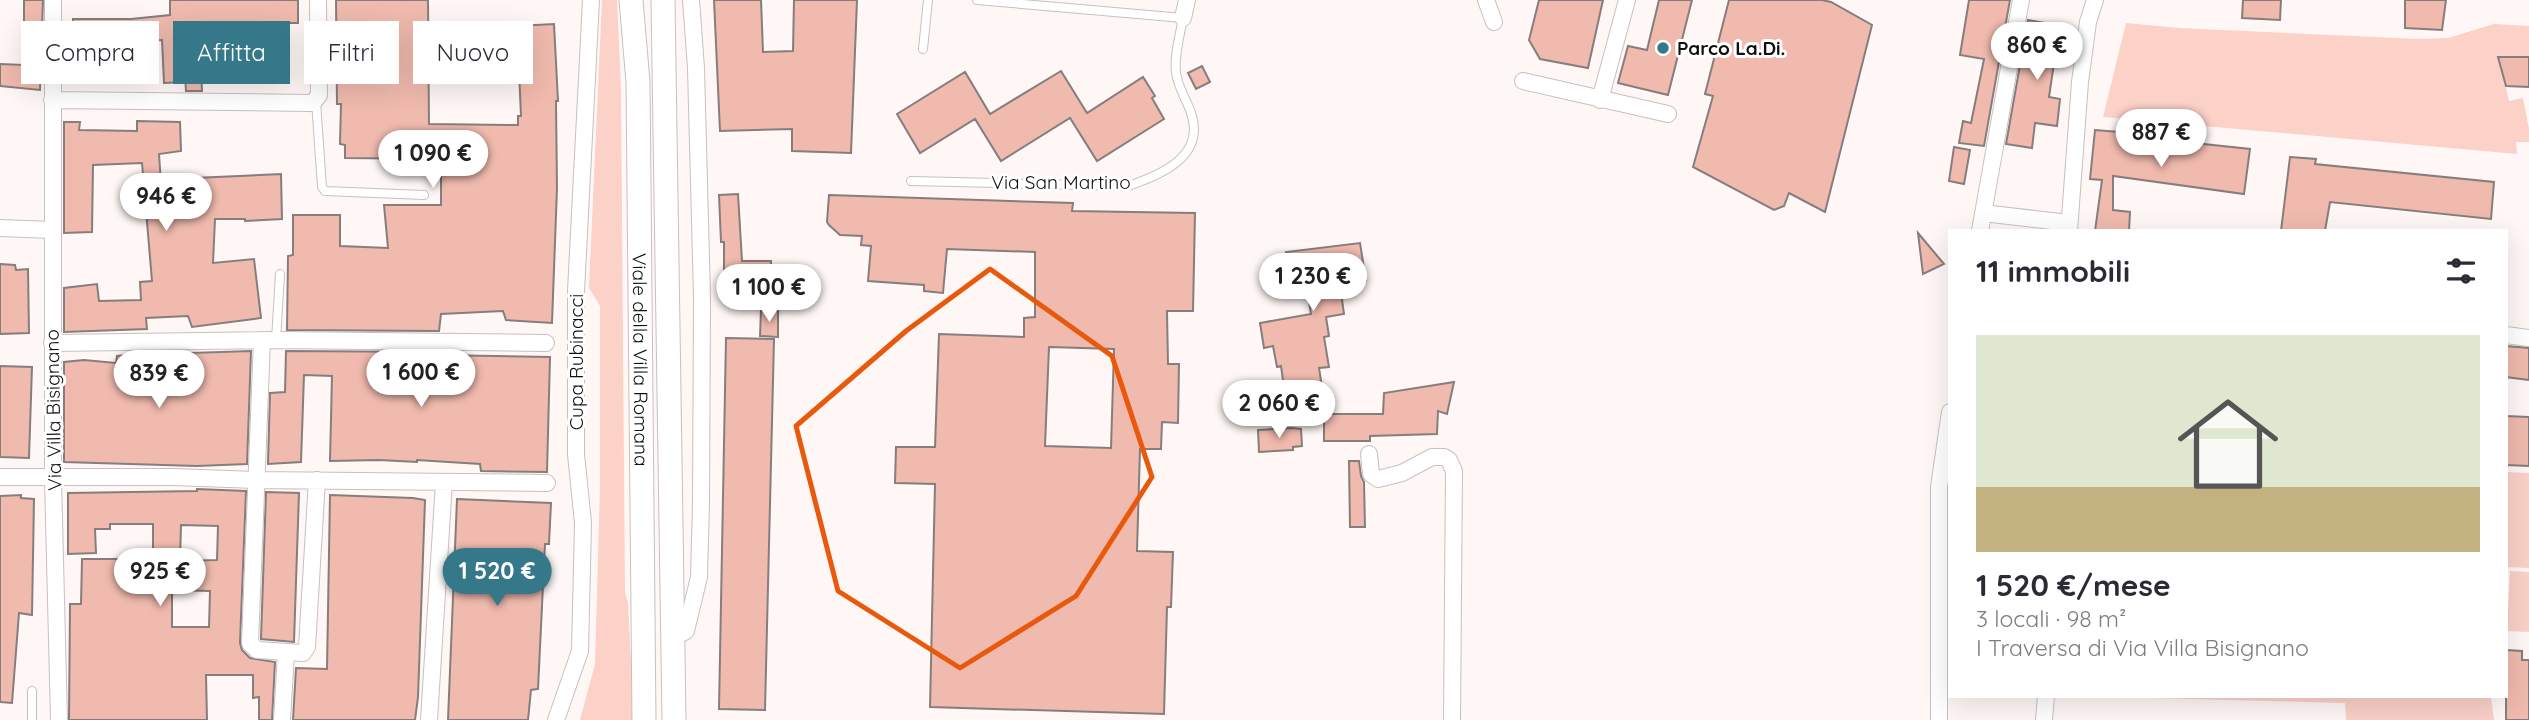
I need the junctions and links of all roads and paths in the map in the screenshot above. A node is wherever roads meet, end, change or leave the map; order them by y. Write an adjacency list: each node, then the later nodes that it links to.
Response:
1 (53, 0): 18 (street, Via Villa Bisignano)
2 (318, 0): 19 (street)
3 (591, 0): 51 (street, Cupa Rubinacci)
4 (663, 0): 43 (main road, Viale della Villa Romana)
5 (691, 0): 43 (street)
6 (928, 0): 16 (lane)
7 (977, 0): 14 (lane)
8 (1186, 0): 14 (street, Via San Martino)
9 (1486, 0): 15 (street)
10 (1627, 0): 20 (street)
11 (2021, 0): 24 (street)
12 (2095, 0): 25 (street)
13 (632, 9): 52 (main road, Viale della Villa Romana)
14 (1183, 18): 22 (lane, Via San Martino)
15 (1494, 22)
16 (923, 50)
17 (1523, 80): 20 (street)
18 (52, 100): 19 (street); 28 (street, Via Villa Bisignano)
19 (316, 100): 23 (lane)
20 (1600, 100): 21 (street)
21 (1668, 114)
22 (911, 181)
23 (424, 194)
24 (1983, 213): 25 (street); 27 (street)
25 (2069, 227)
26 (0, 228): 28 (street)
27 (1980, 229)
28 (52, 230): 33 (street, Via Villa Bisignano)
29 (279, 274): 32 (lane)
30 (2508, 335): 31 (street)
31 (2529, 338)
32 (269, 340): 33 (street); 34 (street); 39 (street)
33 (52, 343): 38 (street, Via Villa Bisignano)
34 (546, 343)
35 (1948, 426): 55 (street)
36 (1368, 454): 54 (street)
37 (0, 477): 38 (street)
38 (53, 479): 39 (street); 48 (street, Via Villa Bisignano)
39 (256, 480): 40 (street); 44 (street)
40 (317, 480): 41 (street); 44 (street)
41 (444, 482): 42 (street); 50 (street)
42 (547, 483)
43 (673, 638): 53 (main road, Viale della Villa Romana)
44 (286, 653): 49 (street)
45 (32, 691): 47 (lane)
46 (2046, 698): 56 (street)
47 (32, 720)
48 (59, 720)
49 (282, 720)
50 (429, 720)
51 (555, 720)
52 (644, 720)
53 (674, 720)
54 (1452, 720)
55 (1939, 720)
56 (2044, 720)

